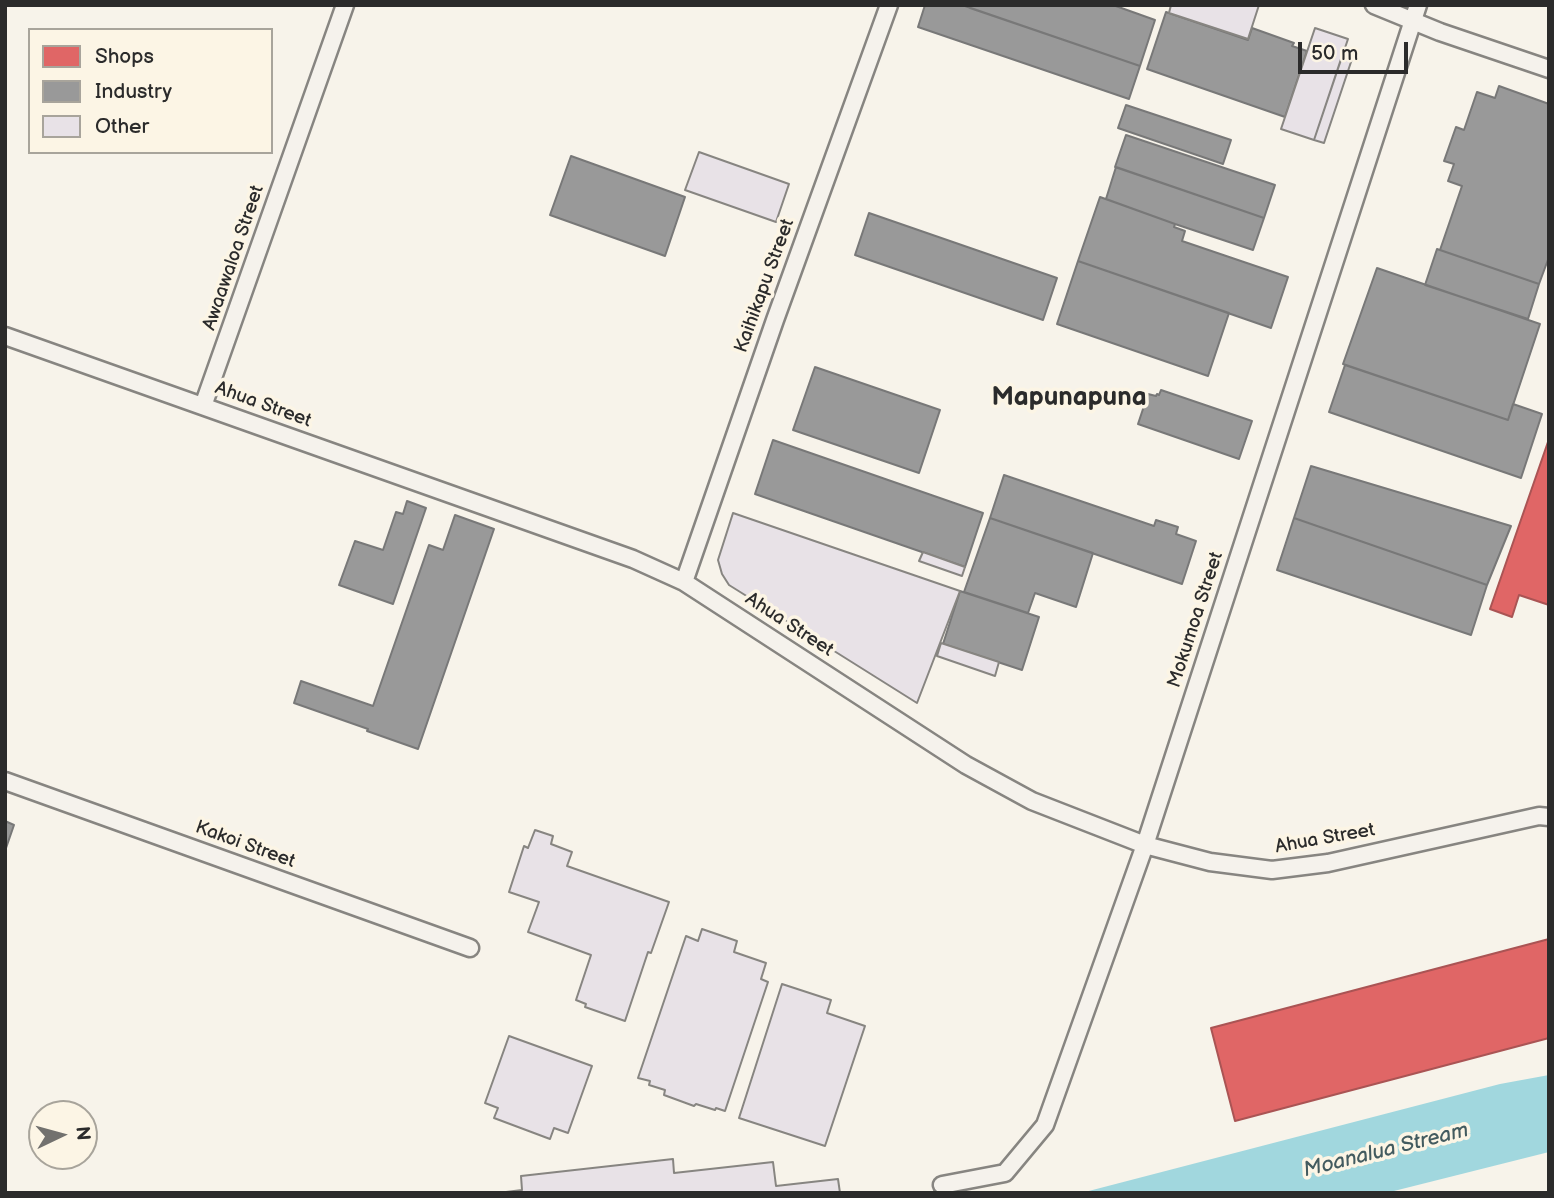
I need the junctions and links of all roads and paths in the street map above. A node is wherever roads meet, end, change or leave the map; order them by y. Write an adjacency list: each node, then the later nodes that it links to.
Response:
1 (345, 5): 7 (street, Awaawaloa Street)
2 (889, 5): 8 (street, Kaihikapu Street)
3 (1374, 5): 4 (street)
4 (1415, 13): 5 (street); 11 (street, Mokumoa Street)
5 (1549, 69)
6 (5, 336): 7 (street, Ahua Street)
7 (204, 406): 8 (street, Ahua Street)
8 (684, 582): 11 (street, Ahua Street)
9 (5, 781): 12 (street, Kakoi Street)
10 (1549, 817): 11 (street, Ahua Street)
11 (1145, 845): 13 (street, Mokumoa Street)
12 (470, 948)
13 (942, 1185)

